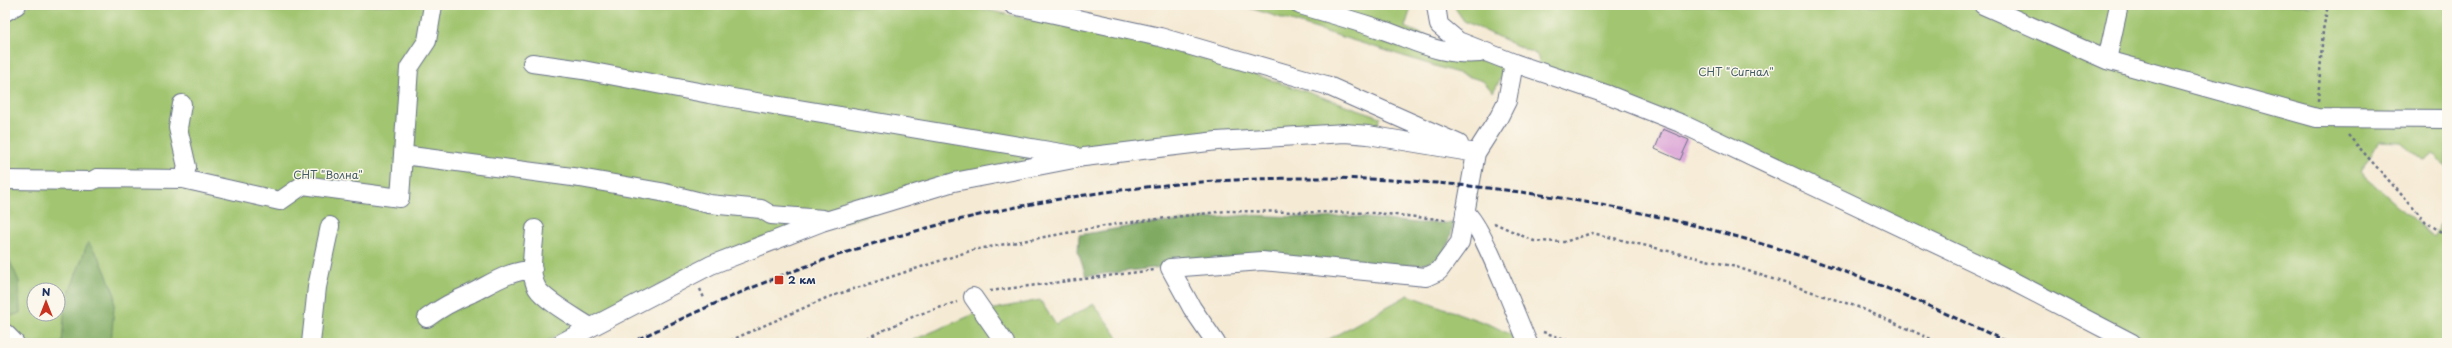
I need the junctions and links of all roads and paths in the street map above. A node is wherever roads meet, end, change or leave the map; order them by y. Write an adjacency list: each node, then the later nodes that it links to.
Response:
1 (17, 5): 9 (street)
2 (433, 5): 18 (street)
3 (1013, 5): 17 (street)
4 (1300, 5): 10 (street)
5 (1436, 5): 10 (street)
6 (1983, 5): 11 (street)
7 (2119, 5): 11 (street)
8 (2328, 5): 15 (path)
9 (5, 12)
10 (1488, 52): 12 (street)
11 (2107, 60): 15 (street)
12 (1514, 62): 17 (street); 42 (street)
13 (532, 63): 19 (street)
14 (182, 104): 20 (street)
15 (2325, 118): 16 (street); 26 (path)
16 (2447, 119)
17 (1476, 153): 19 (street); 22 (street)
18 (403, 155): 20 (street); 23 (street)
19 (1084, 157): 23 (street)
20 (183, 179): 21 (street)
21 (5, 180)
22 (1465, 212): 27 (street); 31 (street)
23 (832, 219): 32 (street)
24 (330, 226): 35 (street)
25 (535, 229): 28 (street)
26 (2447, 236)
27 (1170, 268): 29 (path); 39 (street)
28 (533, 270): 30 (street); 32 (street)
29 (973, 297): 37 (path); 38 (street)
30 (427, 318)
31 (1520, 325): 40 (street); 41 (path)
32 (590, 327): 36 (street)
33 (5, 333): 34 (street)
34 (16, 343)
35 (312, 343)
36 (561, 343)
37 (856, 343)
38 (1005, 343)
39 (1216, 343)
40 (1528, 343)
41 (1577, 343)
42 (2132, 343)

